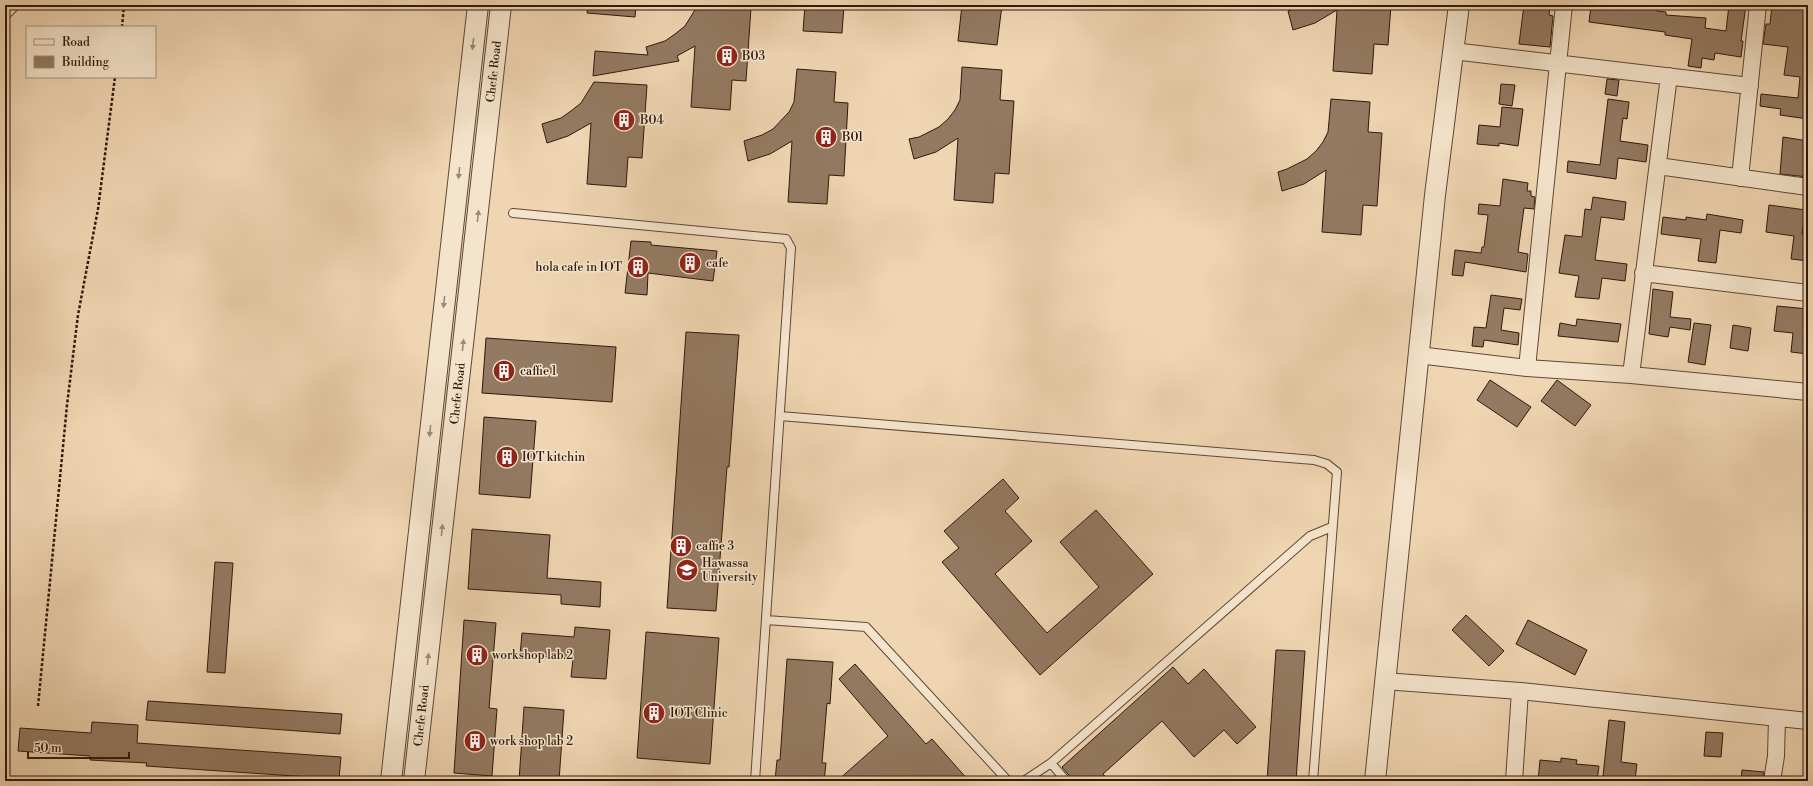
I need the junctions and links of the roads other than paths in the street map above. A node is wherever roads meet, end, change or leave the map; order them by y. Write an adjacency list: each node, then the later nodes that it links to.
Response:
1 (16, 5): 7 (lane)
2 (478, 5): 30 (street, Chefe Road, one-way to 30)
3 (502, 5): 31 (street, Chefe Road, one-way to 3)
4 (1459, 5): 8 (street)
5 (1564, 5): 9 (street)
6 (1758, 5): 11 (street)
7 (5, 16)
8 (1453, 51): 9 (street); 18 (street)
9 (1557, 63): 10 (street); 19 (street)
10 (1669, 76): 11 (street); 12 (street)
11 (1750, 86): 13 (street)
12 (1658, 166): 13 (street); 16 (street)
13 (1740, 178): 14 (street)
14 (1808, 187)
15 (512, 213): 22 (lane)
16 (1643, 273): 17 (street); 20 (street)
17 (1808, 293)
18 (1418, 354): 19 (street); 25 (street)
19 (1527, 368): 20 (street)
20 (1630, 375): 21 (street)
21 (1808, 392)
22 (780, 416): 23 (lane); 24 (lane)
23 (1332, 527): 29 (lane); 36 (lane)
24 (766, 620): 32 (lane); 33 (lane)
25 (1384, 681): 26 (street); 37 (street)
26 (1520, 691): 27 (street); 38 (street)
27 (1777, 718): 28 (street); 39 (street)
28 (1808, 720)
29 (1051, 763): 34 (lane); 35 (lane)
30 (391, 781)
31 (414, 781)
32 (755, 781)
33 (1008, 781)
34 (1024, 781)
35 (1066, 781)
36 (1313, 781)
37 (1374, 781)
38 (1514, 781)
39 (1772, 781)

